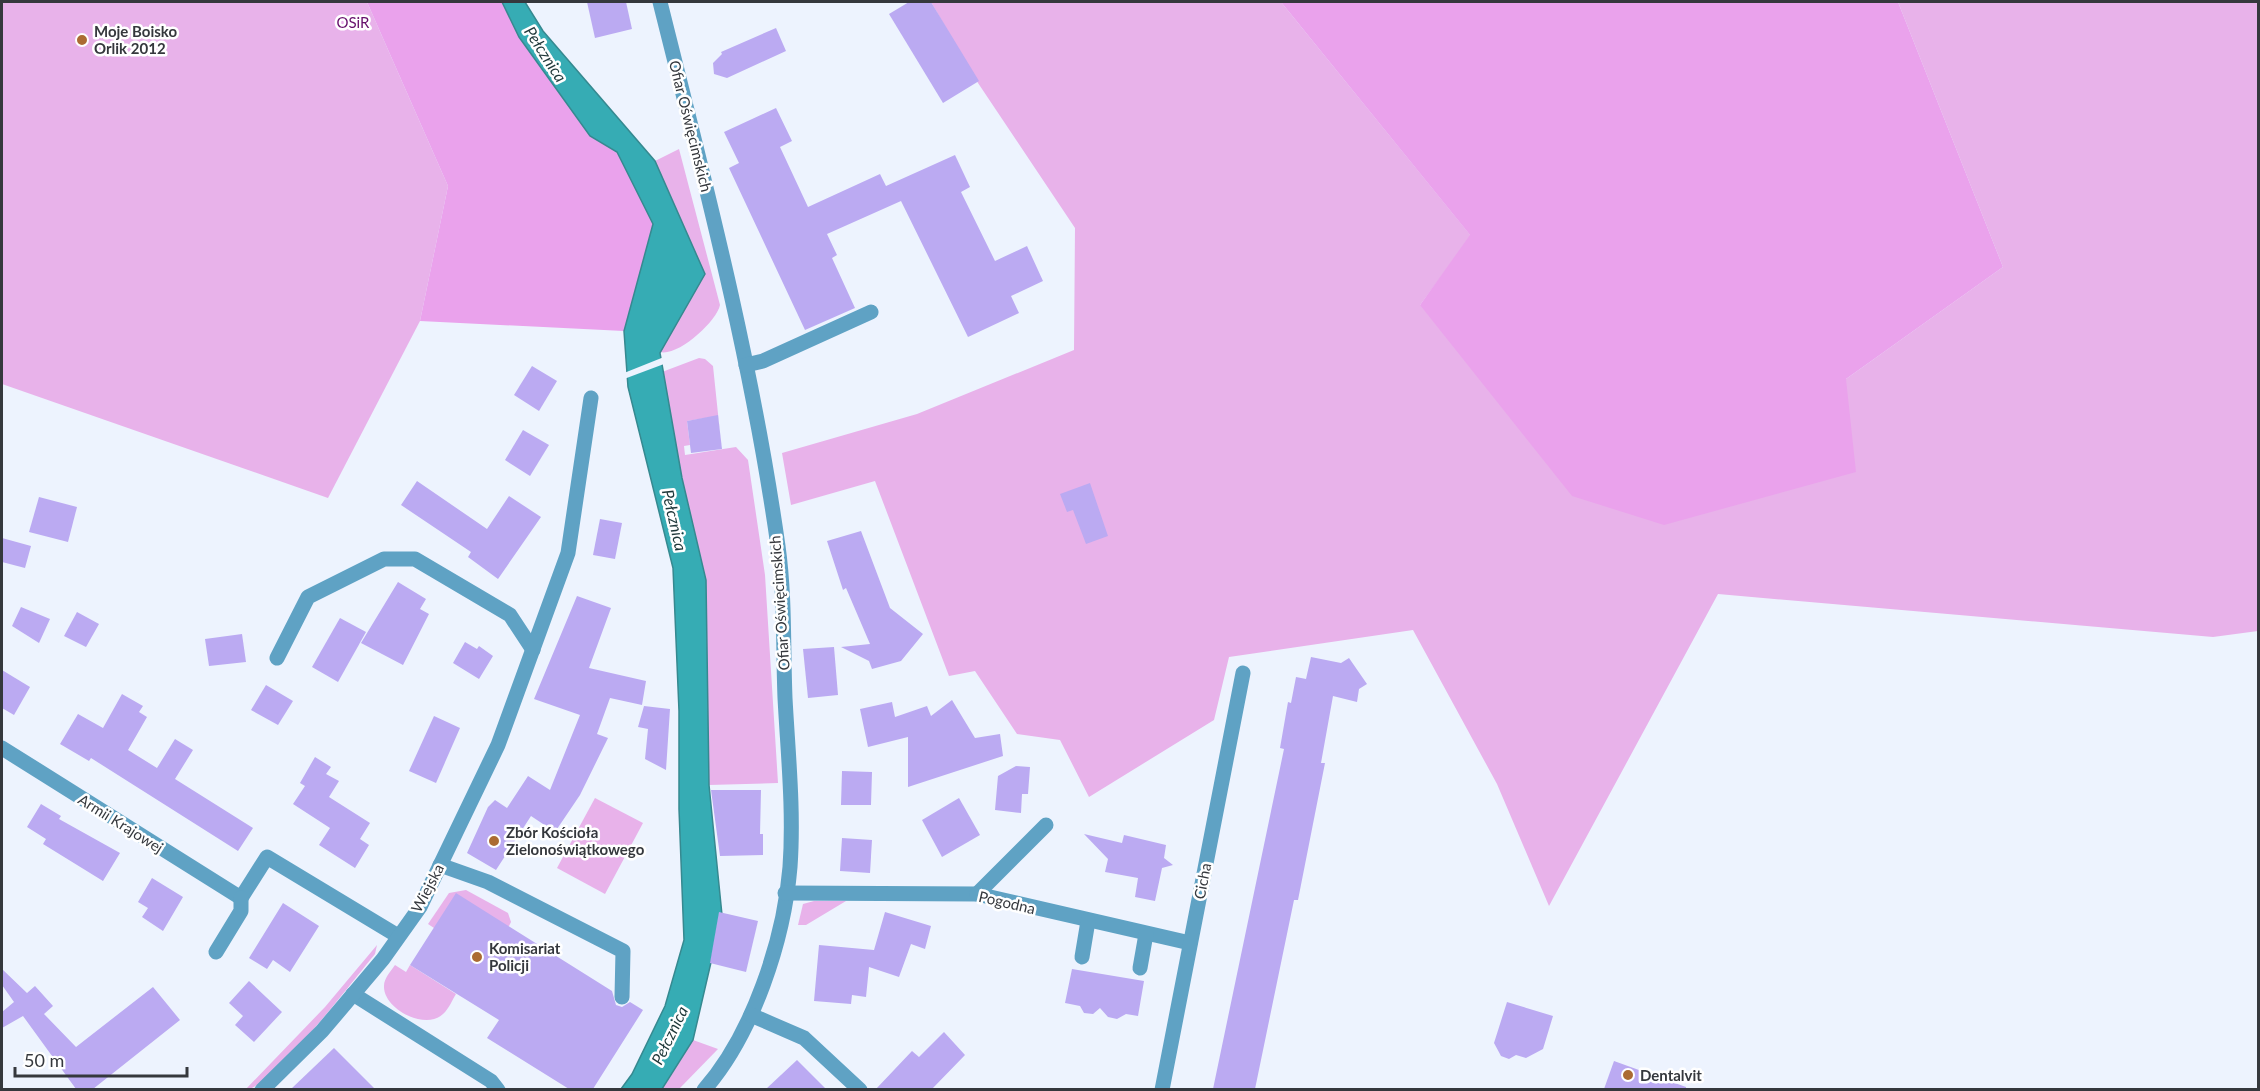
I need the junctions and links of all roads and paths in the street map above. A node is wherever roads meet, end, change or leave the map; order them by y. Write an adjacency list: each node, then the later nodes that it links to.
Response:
1 (660, 2): 3 (street, Ofiar Oświęcimskich)
2 (871, 312): 3 (street)
3 (746, 365): 11 (street, Ofiar Oświęcimskich)
4 (591, 398): 5 (street, Wiejska)
5 (533, 650): 6 (street); 10 (street, Wiejska)
6 (277, 658)
7 (1243, 673): 17 (street, Cicha)
8 (2, 748): 13 (street, Armii Krajowej)
9 (1046, 825): 12 (street)
10 (440, 865): 16 (street, Wiejska); 22 (street)
11 (785, 893): 12 (street, Pogodna); 23 (street, Ofiar Oświęcimskich)
12 (977, 894): 14 (street, Pogodna)
13 (241, 898): 16 (street); 18 (street)
14 (1088, 921): 15 (street, Pogodna); 19 (street)
15 (1146, 934): 17 (street, Pogodna); 20 (street)
16 (398, 936): 21 (street, Wiejska)
17 (1190, 943): 28 (street, Cicha)
18 (216, 952)
19 (1082, 957)
20 (1140, 968)
21 (353, 994): 24 (street, Wiejska); 25 (street)
22 (622, 997)
23 (752, 1015): 26 (street, Ofiar Oświęcimskich); 27 (street)
24 (262, 1089)
25 (498, 1089)
26 (704, 1089)
27 (860, 1089)
28 (1162, 1089)

